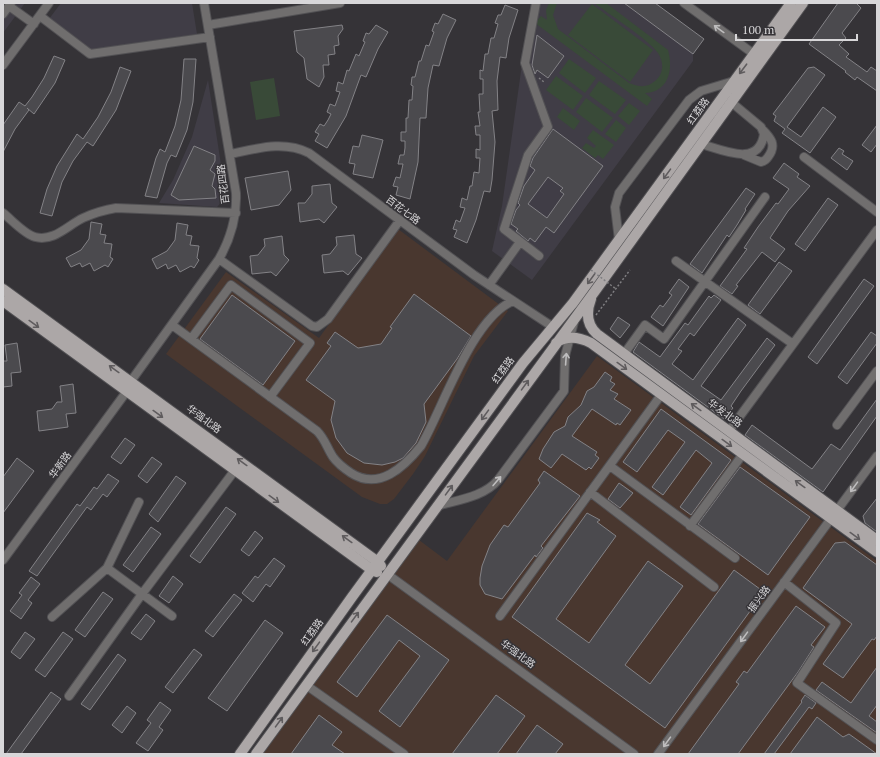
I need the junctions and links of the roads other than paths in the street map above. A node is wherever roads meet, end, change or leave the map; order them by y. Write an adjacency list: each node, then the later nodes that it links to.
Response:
1 (49, 3): 10 (street)
2 (204, 3): 12 (street, 百花四路)
3 (340, 3): 12 (street)
4 (536, 3): 30 (street)
5 (684, 3): 14 (street, one-way to 5)
6 (791, 3): 14 (main road, 红荔路)
7 (803, 3): 14 (main road, 红荔路)
8 (10, 5): 9 (street); 11 (street)
9 (3, 14)
10 (40, 16): 11 (street); 13 (street)
11 (34, 24): 15 (street)
12 (208, 25): 13 (street, 百花四路)
13 (210, 37): 20 (street, 百花四路)
14 (758, 57): 16 (main road, 红荔路, one-way to 16); 17 (main road, 红荔路)
15 (3, 65)
16 (734, 81): 29 (main road, 红荔路, one-way to 29); 29 (street)
17 (731, 102): 18 (street); 19 (main road, 红荔路)
18 (761, 127): 21 (street); 21 (street)
19 (701, 144): 21 (street); 37 (main road, 红荔路)
20 (230, 154): 26 (street, 百花四路); 27 (street, 百花七路)
21 (744, 156)
22 (804, 157): 24 (street)
23 (765, 197): 34 (street)
24 (877, 212)
25 (3, 213): 26 (street)
26 (236, 213): 32 (street, 百花四路)
27 (400, 220): 32 (street); 35 (street, 百花七路)
28 (877, 230): 45 (street)
29 (619, 240): 42 (main road, 红荔路, one-way to 42)
30 (520, 242): 31 (street); 35 (street)
31 (540, 256)
32 (219, 259): 41 (street, 百花四路)
33 (676, 261): 34 (street)
34 (705, 282): 45 (street); 47 (street)
35 (489, 285): 39 (street, 百花七路)
36 (3, 289): 49 (main road, 华强北路, one-way to 36)
37 (595, 291): 40 (main road, 红荔路); 47 (main road, 华发北路)
38 (3, 301): 50 (main road, 华强北路, one-way to 50)
39 (513, 301): 42 (street, 百花七路); 52 (street)
40 (577, 315): 43 (street); 46 (main road, 红荔路)
41 (172, 325): 44 (street); 49 (street, 百花四路)
42 (553, 327): 68 (main road, 红荔路, one-way to 68)
43 (570, 338): 46 (main road); 51 (main road, 华发北路, one-way to 51); 61 (street, one-way to 43)
44 (191, 339): 52 (street); 52 (street)
45 (793, 344): 54 (street)
46 (555, 345): 61 (main road, 红荔路, one-way to 46)
47 (624, 354): 54 (main road, 华发北路, one-way to 47)
48 (877, 371): 53 (street)
49 (131, 381): 50 (street, 华新路); 68 (main road, 华强北路, one-way to 49)
50 (126, 391): 58 (main road, 华强北路, one-way to 58); 67 (street, 华新路)
51 (661, 395): 55 (main road, 华发北路, one-way to 55); 57 (street)
52 (270, 398)
53 (837, 425)
54 (729, 431): 62 (main road, 华发北路, one-way to 54)
55 (743, 454): 62 (main road, 华发北路); 63 (street)
56 (877, 456): 62 (street, 振兴路, one-way to 62)
57 (610, 466): 59 (street); 63 (street)
58 (235, 470): 70 (main road, 华强北路, one-way to 70); 74 (street)
59 (590, 492): 73 (street); 76 (street)
60 (139, 502): 69 (street)
61 (437, 506): 71 (main road, 红荔路)
62 (834, 514): 64 (main road, 华发北路); 65 (main road, 华发北路, one-way to 65); 72 (street, 振兴路)
63 (690, 526): 66 (street)
64 (877, 540)
65 (877, 552)
66 (735, 558)
67 (3, 560)
68 (378, 562): 70 (main road, 红荔路); 71 (main road, 华强北路)
69 (107, 568): 74 (street); 77 (street)
70 (372, 570): 71 (main road, 华强北路); 81 (main road, 红荔路, one-way to 81)
71 (387, 574): 78 (main road, 红荔路, one-way to 71); 84 (street, 华强北路)
72 (784, 582): 80 (street); 85 (street, 振兴路, one-way to 85)
73 (714, 587)
74 (142, 594): 75 (street); 79 (street)
75 (172, 616)
76 (500, 616)
77 (52, 617)
78 (306, 685): 82 (main road, 红荔路, one-way to 78); 83 (street)
79 (69, 696)
80 (877, 740)
81 (240, 754)
82 (256, 754)
83 (404, 754)
84 (634, 754)
85 (658, 754)

